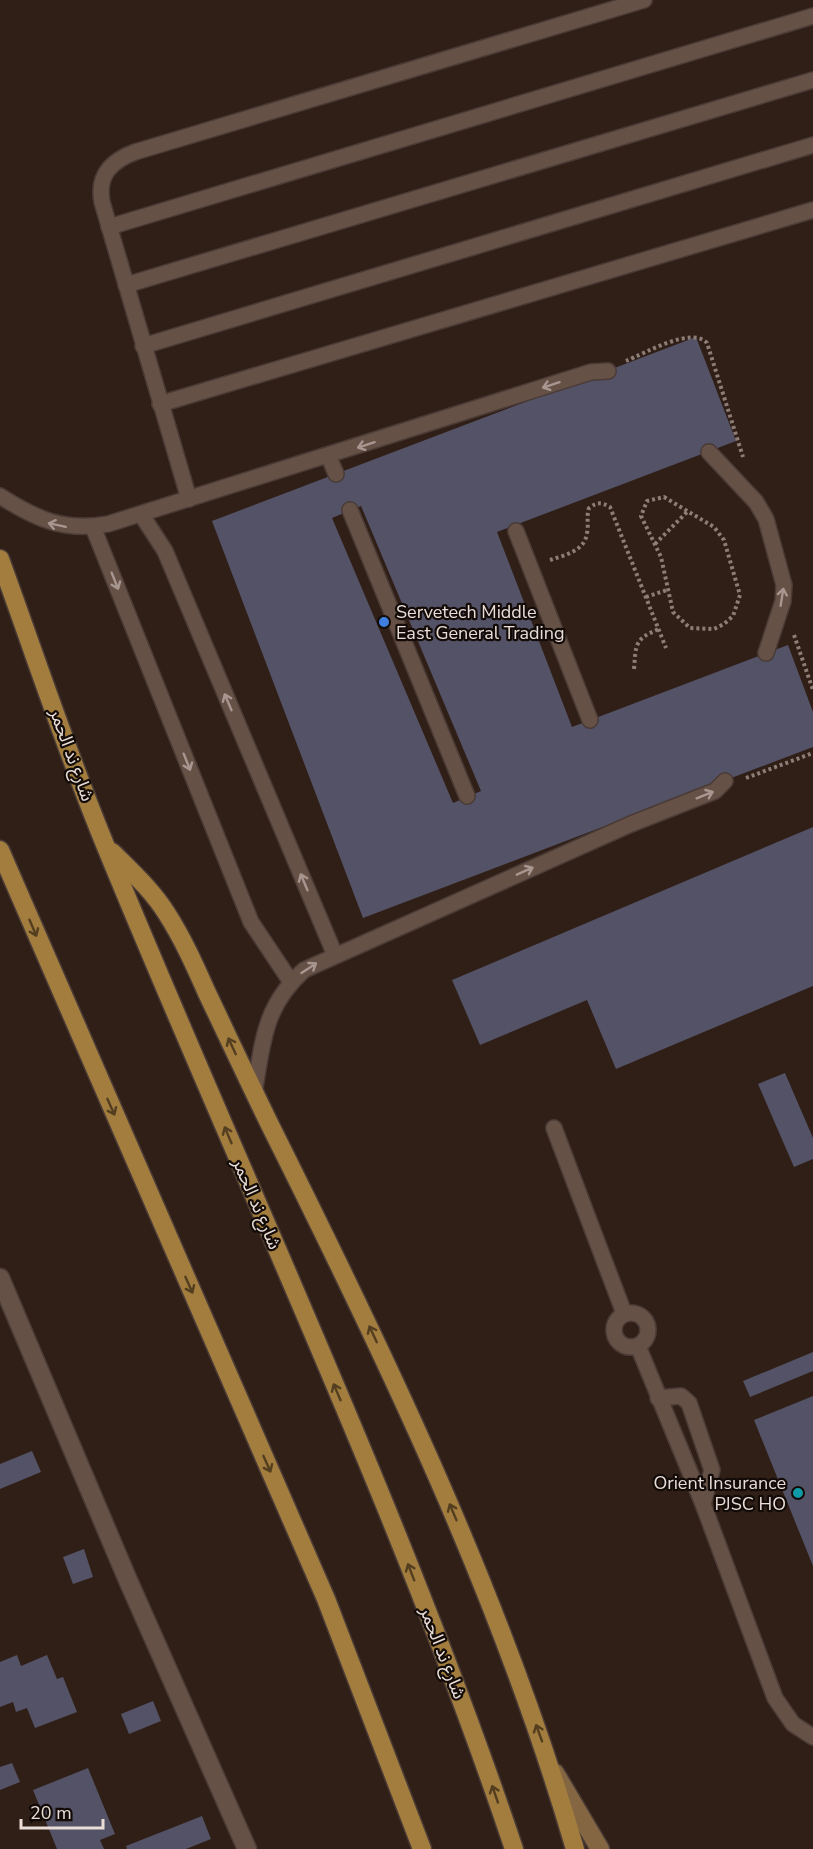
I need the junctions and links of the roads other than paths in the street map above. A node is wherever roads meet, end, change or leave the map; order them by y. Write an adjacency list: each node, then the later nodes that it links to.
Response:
1 (644, 0): 6 (lane)
2 (813, 16): 6 (lane)
3 (813, 80): 7 (lane)
4 (813, 145): 8 (lane)
5 (813, 210): 10 (lane)
6 (109, 227): 7 (lane)
7 (126, 285): 8 (lane)
8 (143, 346): 10 (lane)
9 (605, 371): 12 (lane, one-way to 12)
10 (160, 404): 15 (lane)
11 (709, 452): 21 (lane, one-way to 11)
12 (329, 457): 13 (lane); 15 (lane)
13 (336, 474)
14 (0, 496): 18 (lane, one-way to 14)
15 (189, 499): 17 (lane)
16 (350, 510): 24 (lane)
17 (141, 514): 18 (lane); 28 (lane, one-way to 17)
18 (93, 527): 29 (lane, one-way to 29)
19 (516, 531): 22 (lane)
20 (0, 559): 25 (main road, شارع ند الحمر)
21 (766, 653)
22 (590, 720)
23 (724, 784): 28 (lane, one-way to 23)
24 (468, 796)
25 (105, 844): 30 (main road, one-way to 25); 41 (main road, شارع ند الحمر, one-way to 25)
26 (0, 850): 27 (main road)
27 (5, 869): 40 (main road, one-way to 40)
28 (335, 955): 29 (lane, one-way to 28)
29 (291, 982): 30 (lane)
30 (254, 1093): 38 (main road, one-way to 30)
31 (554, 1128): 33 (lane)
32 (0, 1278): 39 (street)
33 (624, 1313): 34 (lane); 34 (lane)
34 (638, 1346): 35 (lane)
35 (658, 1398): 36 (lane); 36 (lane)
36 (703, 1504): 37 (lane)
37 (813, 1737)
38 (550, 1765): 42 (main road); 43 (street)
39 (247, 1849)
40 (422, 1849)
41 (514, 1849)
42 (575, 1849)
43 (600, 1849)

